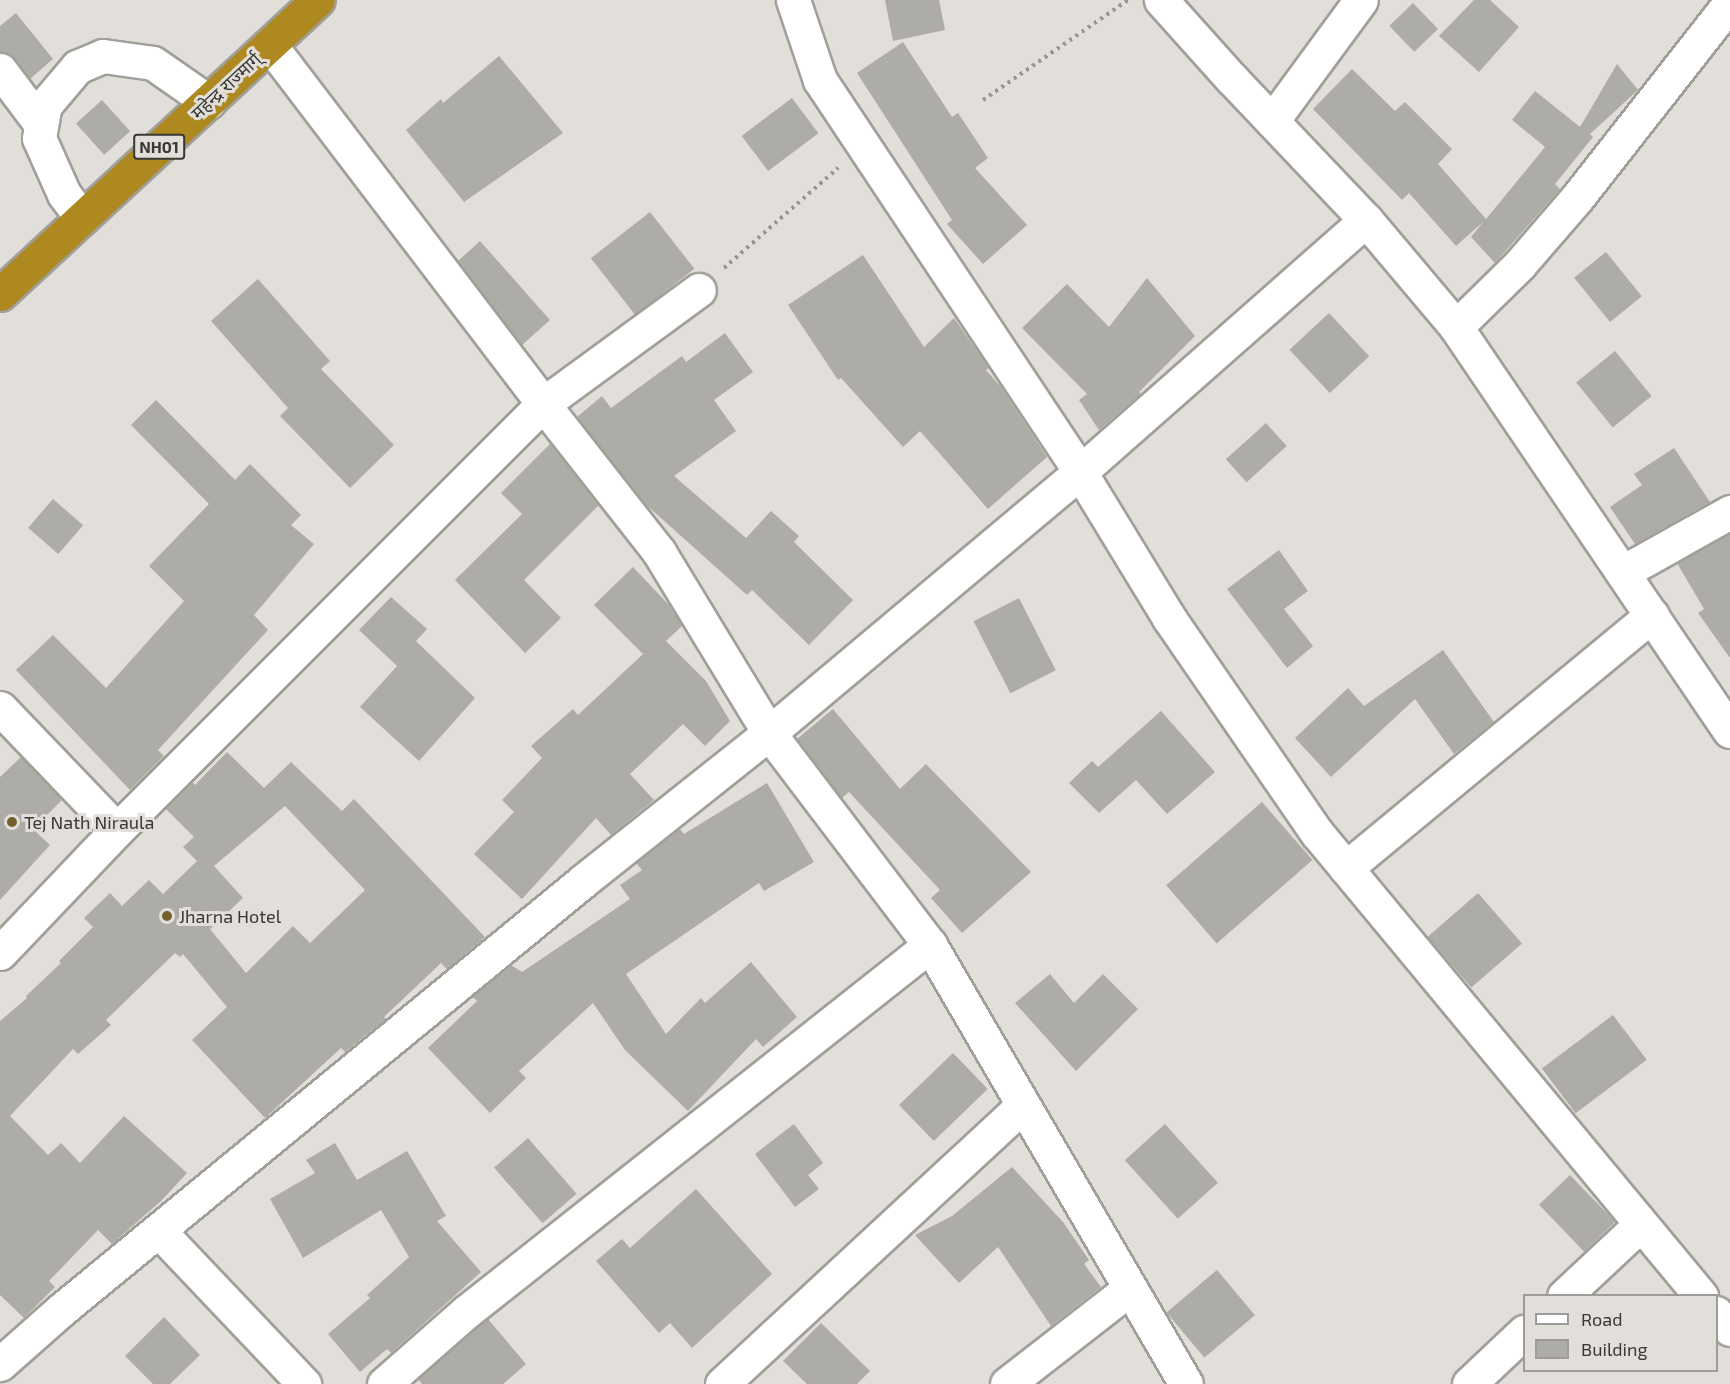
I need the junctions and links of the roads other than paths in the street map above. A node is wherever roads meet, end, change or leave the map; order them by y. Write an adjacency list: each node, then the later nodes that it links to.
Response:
1 (318, 0): 6 (highway, महेन्द्र राज्मार्ग् / NH01)
2 (793, 0): 17 (street)
3 (1161, 0): 9 (street)
4 (1361, 0): 9 (street)
5 (1730, 3): 15 (street)
6 (270, 45): 8 (highway, महेन्द्र राज्मार्ग् / NH01); 16 (street)
7 (0, 70): 10 (street)
8 (209, 102): 10 (street); 11 (highway, महेन्द्र राज्मार्ग् / NH01)
9 (1272, 121): 12 (street)
10 (40, 123): 11 (street)
11 (82, 218): 14 (highway, महेन्द्र राज्मार्ग् / NH01)
12 (1366, 220): 15 (street); 17 (street)
13 (699, 290): 16 (street)
14 (0, 294)
15 (1456, 327): 19 (street)
16 (543, 404): 23 (street); 24 (street)
17 (1080, 472): 23 (street); 25 (street)
18 (1730, 512): 19 (street)
19 (1623, 572): 20 (street)
20 (1652, 615): 22 (street); 25 (street)
21 (0, 708): 24 (street)
22 (1730, 731)
23 (769, 733): 26 (street); 30 (street)
24 (117, 830): 27 (street)
25 (1346, 868): 29 (street)
26 (930, 945): 28 (street); 39 (street)
27 (0, 953)
28 (1023, 1105): 31 (street); 40 (street)
29 (1641, 1224): 32 (street); 33 (street)
30 (159, 1231): 37 (street); 38 (street)
31 (1129, 1289): 41 (street); 42 (street)
32 (1566, 1294)
33 (1699, 1294)
34 (1718, 1315): 35 (street)
35 (1730, 1329)
36 (1523, 1333): 43 (street)
37 (0, 1364)
38 (304, 1384)
39 (384, 1384)
40 (722, 1384)
41 (1007, 1384)
42 (1186, 1384)
43 (1469, 1384)

